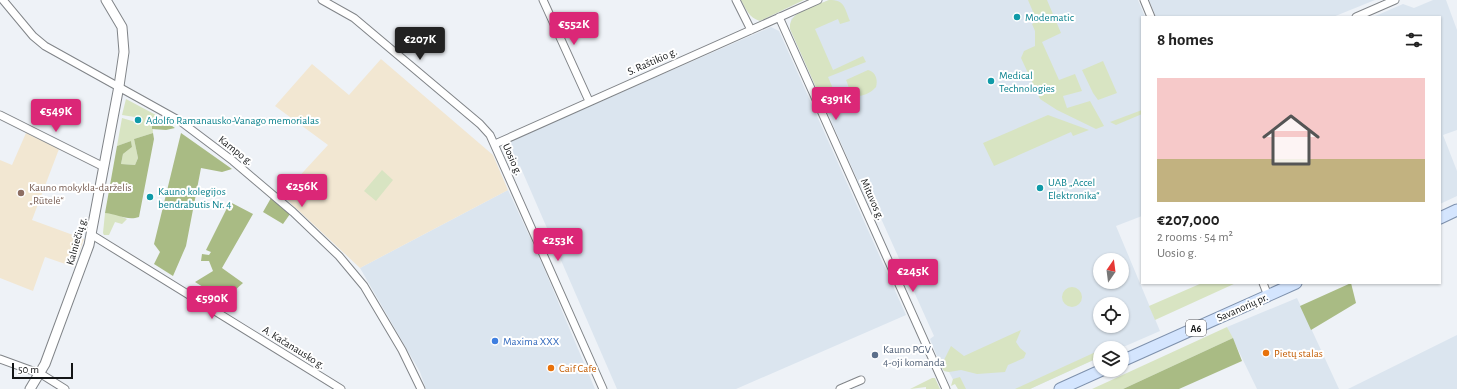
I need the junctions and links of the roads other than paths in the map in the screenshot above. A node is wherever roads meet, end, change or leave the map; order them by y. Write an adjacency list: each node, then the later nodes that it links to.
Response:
1 (3, 0): 13 (street, Kampo g.)
2 (106, 0): 13 (street, Kalniečių g.)
3 (322, 0): 16 (street, Uosio g.)
4 (543, 0): 14 (street)
5 (736, 0): 12 (street)
6 (817, 0): 11 (street, S. Raštikio g.)
7 (1144, 0): 9 (street)
8 (1395, 0): 10 (street)
9 (1151, 16)
10 (1358, 16)
11 (779, 17): 12 (street, S. Raštikio g.); 35 (street, Mituvos g.)
12 (751, 30): 14 (street, S. Raštikio g.)
13 (119, 86): 17 (street, Kalniečių g.); 32 (street, Kampo g.)
14 (589, 101): 16 (street, S. Raštikio g.)
15 (0, 116): 17 (street)
16 (495, 144): 33 (street, Uosio g.)
17 (104, 167): 20 (street, Kalniečių g.)
18 (1457, 210): 19 (main road)
19 (1441, 218)
20 (92, 235): 26 (street, Kalniečių g.); 31 (street, A. Kačanausko g.)
21 (1263, 284): 23 (street)
22 (1294, 284): 23 (main road, Savanorių pr. / A6)
23 (1268, 296): 24 (main road, Savanorių pr. / A6)
24 (1129, 358)
25 (0, 359): 26 (street)
26 (41, 374): 29 (street, Kalniečių g.); 30 (street)
27 (1093, 374): 36 (main road)
28 (861, 380): 34 (street)
29 (30, 389)
30 (65, 389)
31 (341, 389)
32 (421, 389)
33 (603, 389)
34 (840, 389)
35 (946, 389)
36 (1060, 389)

